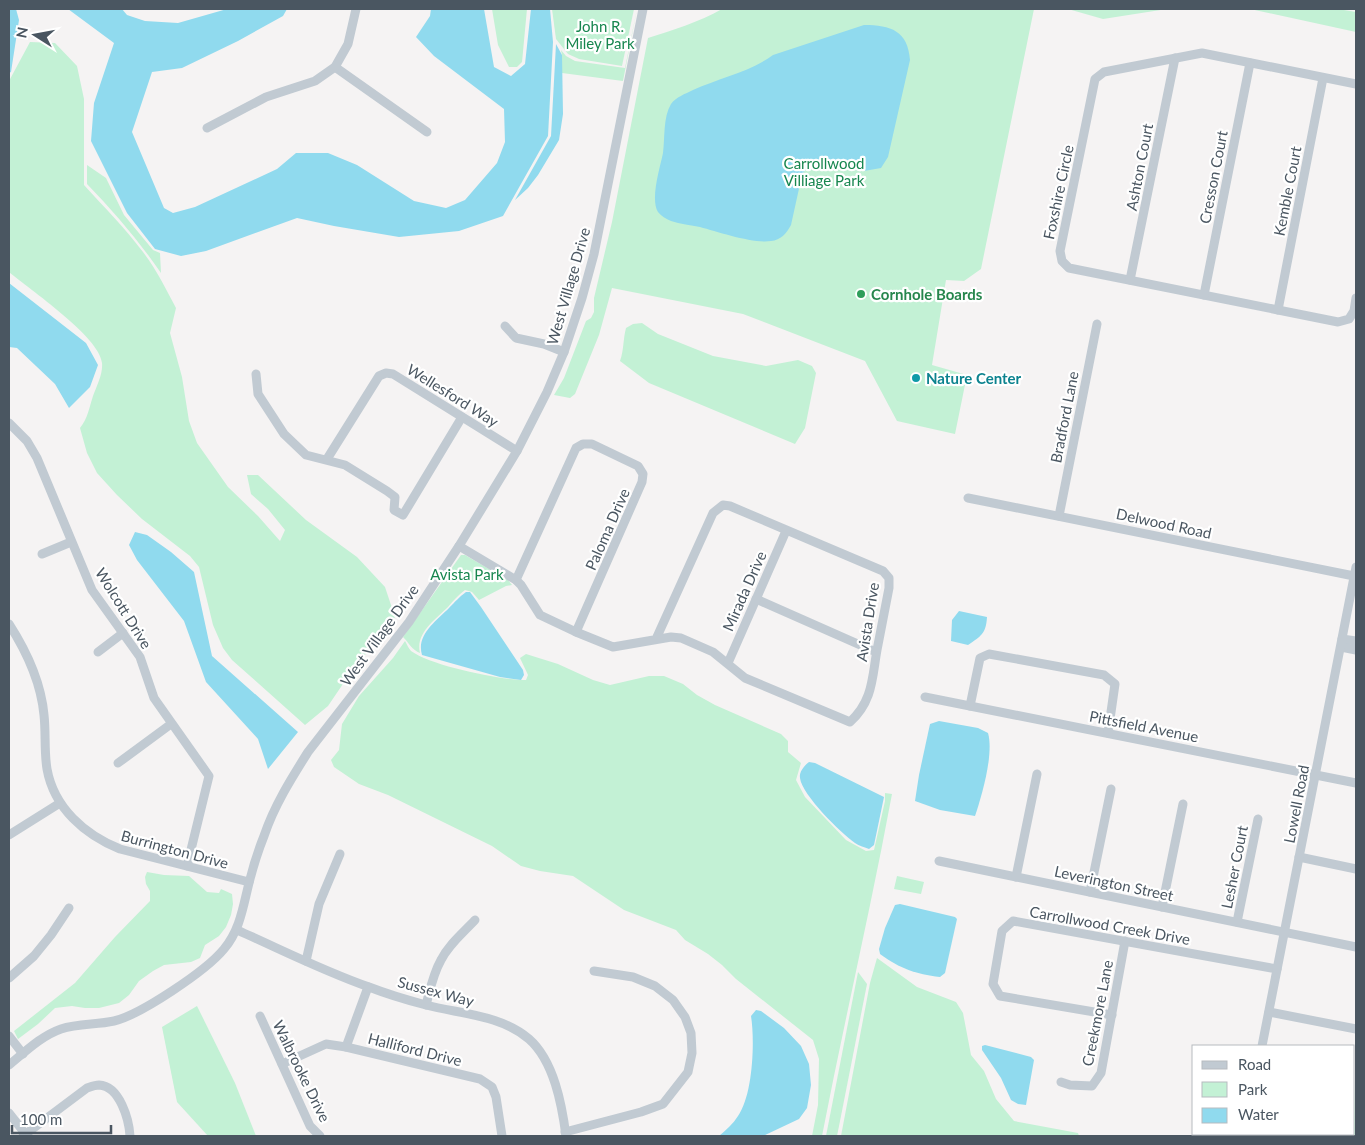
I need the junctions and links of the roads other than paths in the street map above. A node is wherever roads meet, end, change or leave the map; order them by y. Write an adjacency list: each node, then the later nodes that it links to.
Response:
1 (356, 9): 5 (street)
2 (643, 9): 16 (street, West Village Drive)
3 (1175, 58): 4 (street, Foxshire Circle); 10 (street, Ashton Court); 10 (street, Foxshire Circle)
4 (1250, 63): 6 (street, Foxshire Circle); 11 (street, Cresson Court)
5 (334, 67): 8 (street); 9 (street)
6 (1323, 78): 7 (street, Foxshire Circle); 13 (street, Kemble Court)
7 (1356, 84)
8 (207, 128)
9 (427, 132)
10 (1130, 280): 11 (street, Foxshire Circle)
11 (1204, 295): 13 (street, Foxshire Circle)
12 (1356, 298): 13 (street, Foxshire Circle)
13 (1278, 310)
14 (1097, 324): 23 (street, Bradford Lane)
15 (505, 326): 16 (street)
16 (564, 352): 20 (street, West Village Drive)
17 (256, 374): 21 (street)
18 (462, 417): 20 (street, Wellesford Way); 21 (street, Wellesford Way); 21 (street)
19 (10, 426): 25 (street, Wolcott Drive)
20 (517, 451): 26 (street, West Village Drive)
21 (327, 459)
22 (968, 498): 23 (street, Delwood Road)
23 (1059, 516): 28 (street, Delwood Road)
24 (786, 531): 30 (street, Mirada Drive); 34 (street, Avista Drive); 39 (street, Avista Drive)
25 (71, 542): 27 (street); 33 (street, Wolcott Drive)
26 (459, 546): 29 (street, Avista Drive); 60 (street, West Village Drive)
27 (42, 554)
28 (1355, 571): 36 (street, Lowell Road)
29 (516, 580): 32 (street, Avista Drive); 32 (street, Paloma Drive)
30 (756, 599): 39 (street); 40 (street, Mirada Drive)
31 (9, 624): 50 (street, Burrington Drive)
32 (576, 632): 34 (street, Avista Drive)
33 (123, 633): 38 (street); 43 (street, Wolcott Drive)
34 (656, 639): 40 (street, Avista Drive)
35 (1356, 641): 36 (street)
36 (1341, 643): 37 (street); 47 (street, Lowell Road)
37 (1356, 650)
38 (98, 652)
39 (876, 652): 40 (street, Avista Drive)
40 (728, 663)
41 (926, 697): 42 (street, Pittsfield Avenue)
42 (970, 706): 44 (street, Pittsfield Avenue); 44 (street)
43 (172, 724): 45 (street); 57 (street, Wolcott Drive)
44 (1108, 733): 47 (street, Pittsfield Avenue)
45 (118, 763)
46 (1037, 774): 59 (street)
47 (1315, 775): 48 (street, Pittsfield Avenue); 55 (street, Lowell Road)
48 (1356, 783)
49 (1110, 789): 61 (street)
50 (60, 804): 53 (street); 57 (street, Burrington Drive)
51 (1183, 804): 62 (street)
52 (1258, 819): 65 (street, Lesher Court)
53 (9, 835)
54 (340, 854): 70 (street)
55 (1299, 857): 58 (street); 67 (street, Lowell Road)
56 (939, 861): 59 (street, Leverington Street)
57 (187, 866): 60 (street, Burrington Drive)
58 (1356, 869)
59 (1016, 877): 61 (street, Leverington Street)
60 (250, 882): 66 (street, West Village Drive)
61 (1090, 892): 62 (street, Leverington Street)
62 (1162, 907): 65 (street, Leverington Street)
63 (69, 908): 73 (street)
64 (475, 920): 75 (street)
65 (1237, 922): 67 (street, Leverington Street)
66 (237, 930): 70 (street, Sussex Way); 83 (street, West Village Drive)
67 (1284, 933): 69 (street, Leverington Street); 71 (street, Lowell Road)
68 (1125, 941): 71 (street, Carrollwood Creek Drive); 77 (street, Creekmore Lane); 77 (street, Carrollwood Creek Drive)
69 (1356, 947)
70 (306, 961): 74 (street, Sussex Way)
71 (1277, 969): 76 (street, Lowell Road)
72 (594, 971): 88 (street)
73 (9, 978)
74 (368, 987): 75 (street, Sussex Way); 82 (street)
75 (426, 1005): 88 (street, Sussex Way)
76 (1268, 1012): 79 (street); 81 (street, Lowell Road)
77 (1112, 1015): 86 (street, Creekmore Lane)
78 (260, 1016): 84 (street, Walbrooke Drive)
79 (1356, 1030)
80 (9, 1036): 83 (street)
81 (1262, 1045)
82 (346, 1047): 84 (street, Halliford Drive); 92 (street, Halliford Drive)
83 (23, 1054): 85 (street, West Village Drive)
84 (282, 1064): 91 (street, Walbrooke Drive)
85 (9, 1065)
86 (1061, 1082)
87 (9, 1113): 89 (street)
88 (565, 1134)
89 (25, 1136): 90 (street)
90 (130, 1136)
91 (320, 1136)
92 (502, 1136)

